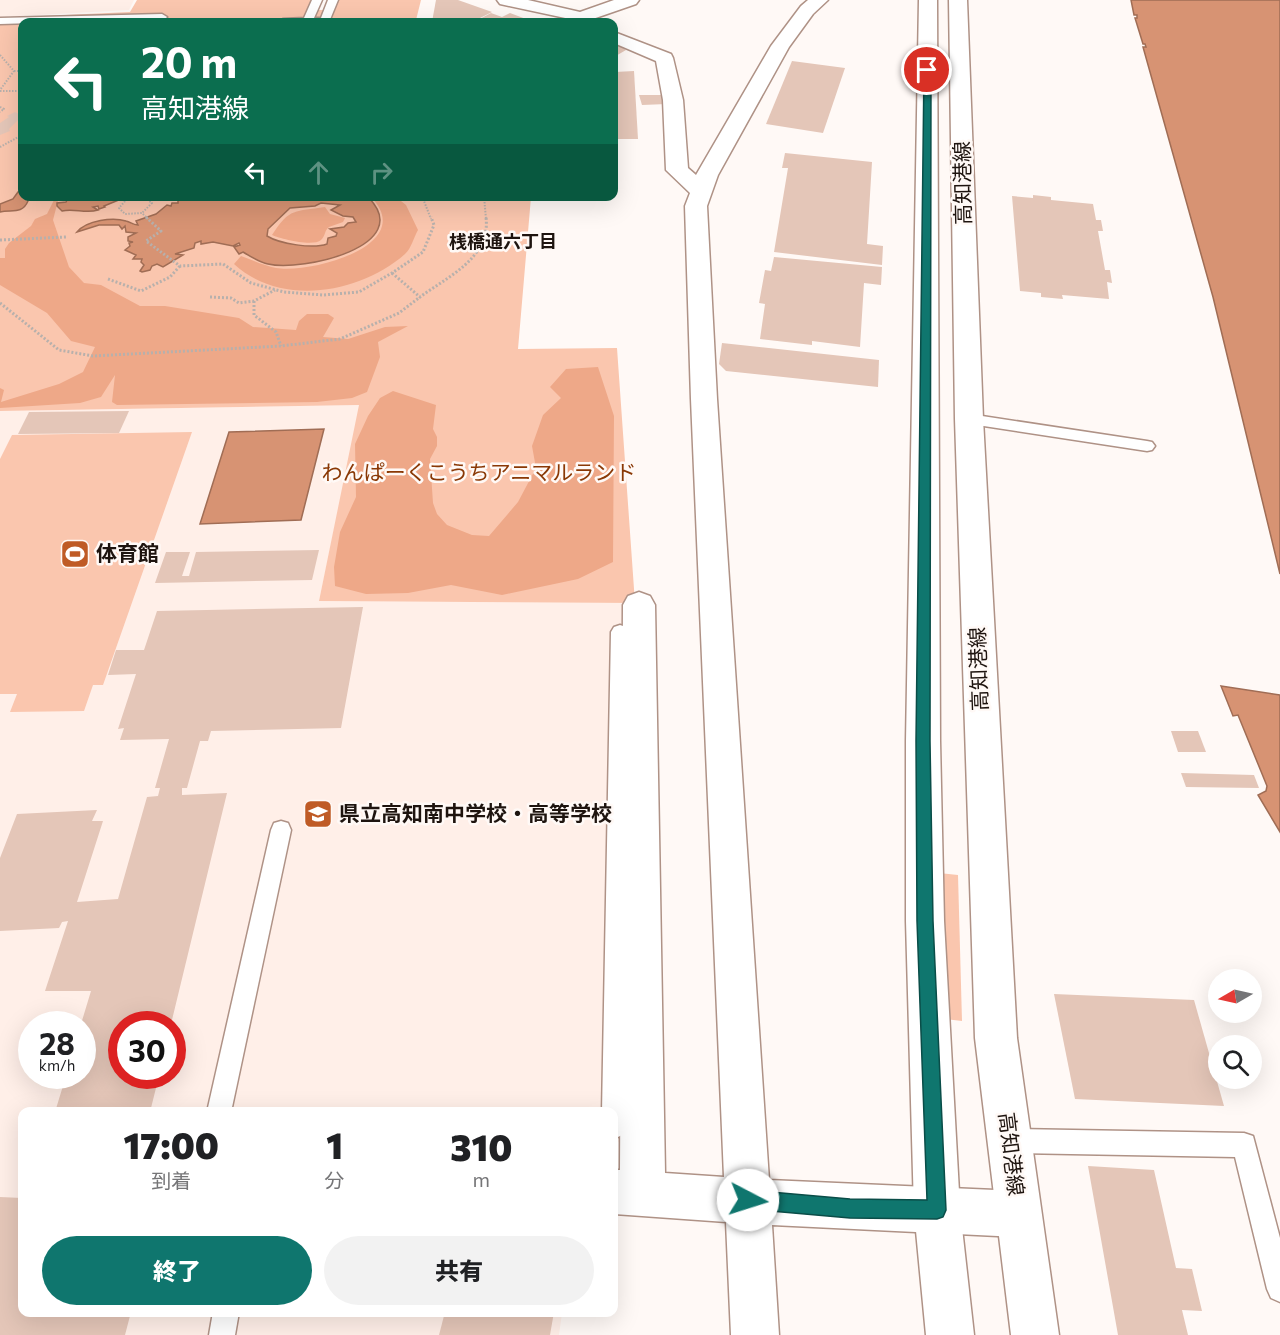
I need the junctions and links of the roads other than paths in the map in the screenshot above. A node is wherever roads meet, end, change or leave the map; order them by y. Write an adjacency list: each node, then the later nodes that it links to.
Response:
1 (317, 0): 10 (lane)
2 (333, 0): 11 (lane)
3 (506, 0): 12 (main road)
4 (630, 0): 13 (main road)
5 (819, 0): 17 (main road)
6 (928, 0): 27 (main road, 高知港線)
7 (958, 0): 18 (main road, 高知港線)
8 (162, 16): 9 (lane)
9 (97, 18)
10 (309, 18)
11 (326, 18)
12 (575, 18)
13 (588, 18)
14 (18, 20): 15 (lane)
15 (0, 21)
16 (618, 39): 17 (main road)
17 (701, 191): 26 (main road)
18 (969, 419): 19 (lane); 24 (main road, 高知港線)
19 (1147, 446)
20 (629, 618): 23 (lane); 25 (main road)
21 (281, 830): 22 (lane)
22 (220, 1107)
23 (615, 1107)
24 (1009, 1141): 28 (main road, 高知港線); 29 (lane)
25 (628, 1193): 26 (main road)
26 (748, 1200): 27 (main road); 32 (main road)
27 (937, 1210): 28 (main road); 33 (main road, 高知港線)
28 (1018, 1214): 34 (main road, 高知港線)
29 (1280, 1289)
30 (225, 1317): 31 (lane)
31 (222, 1335)
32 (755, 1335)
33 (950, 1335)
34 (1035, 1335)

